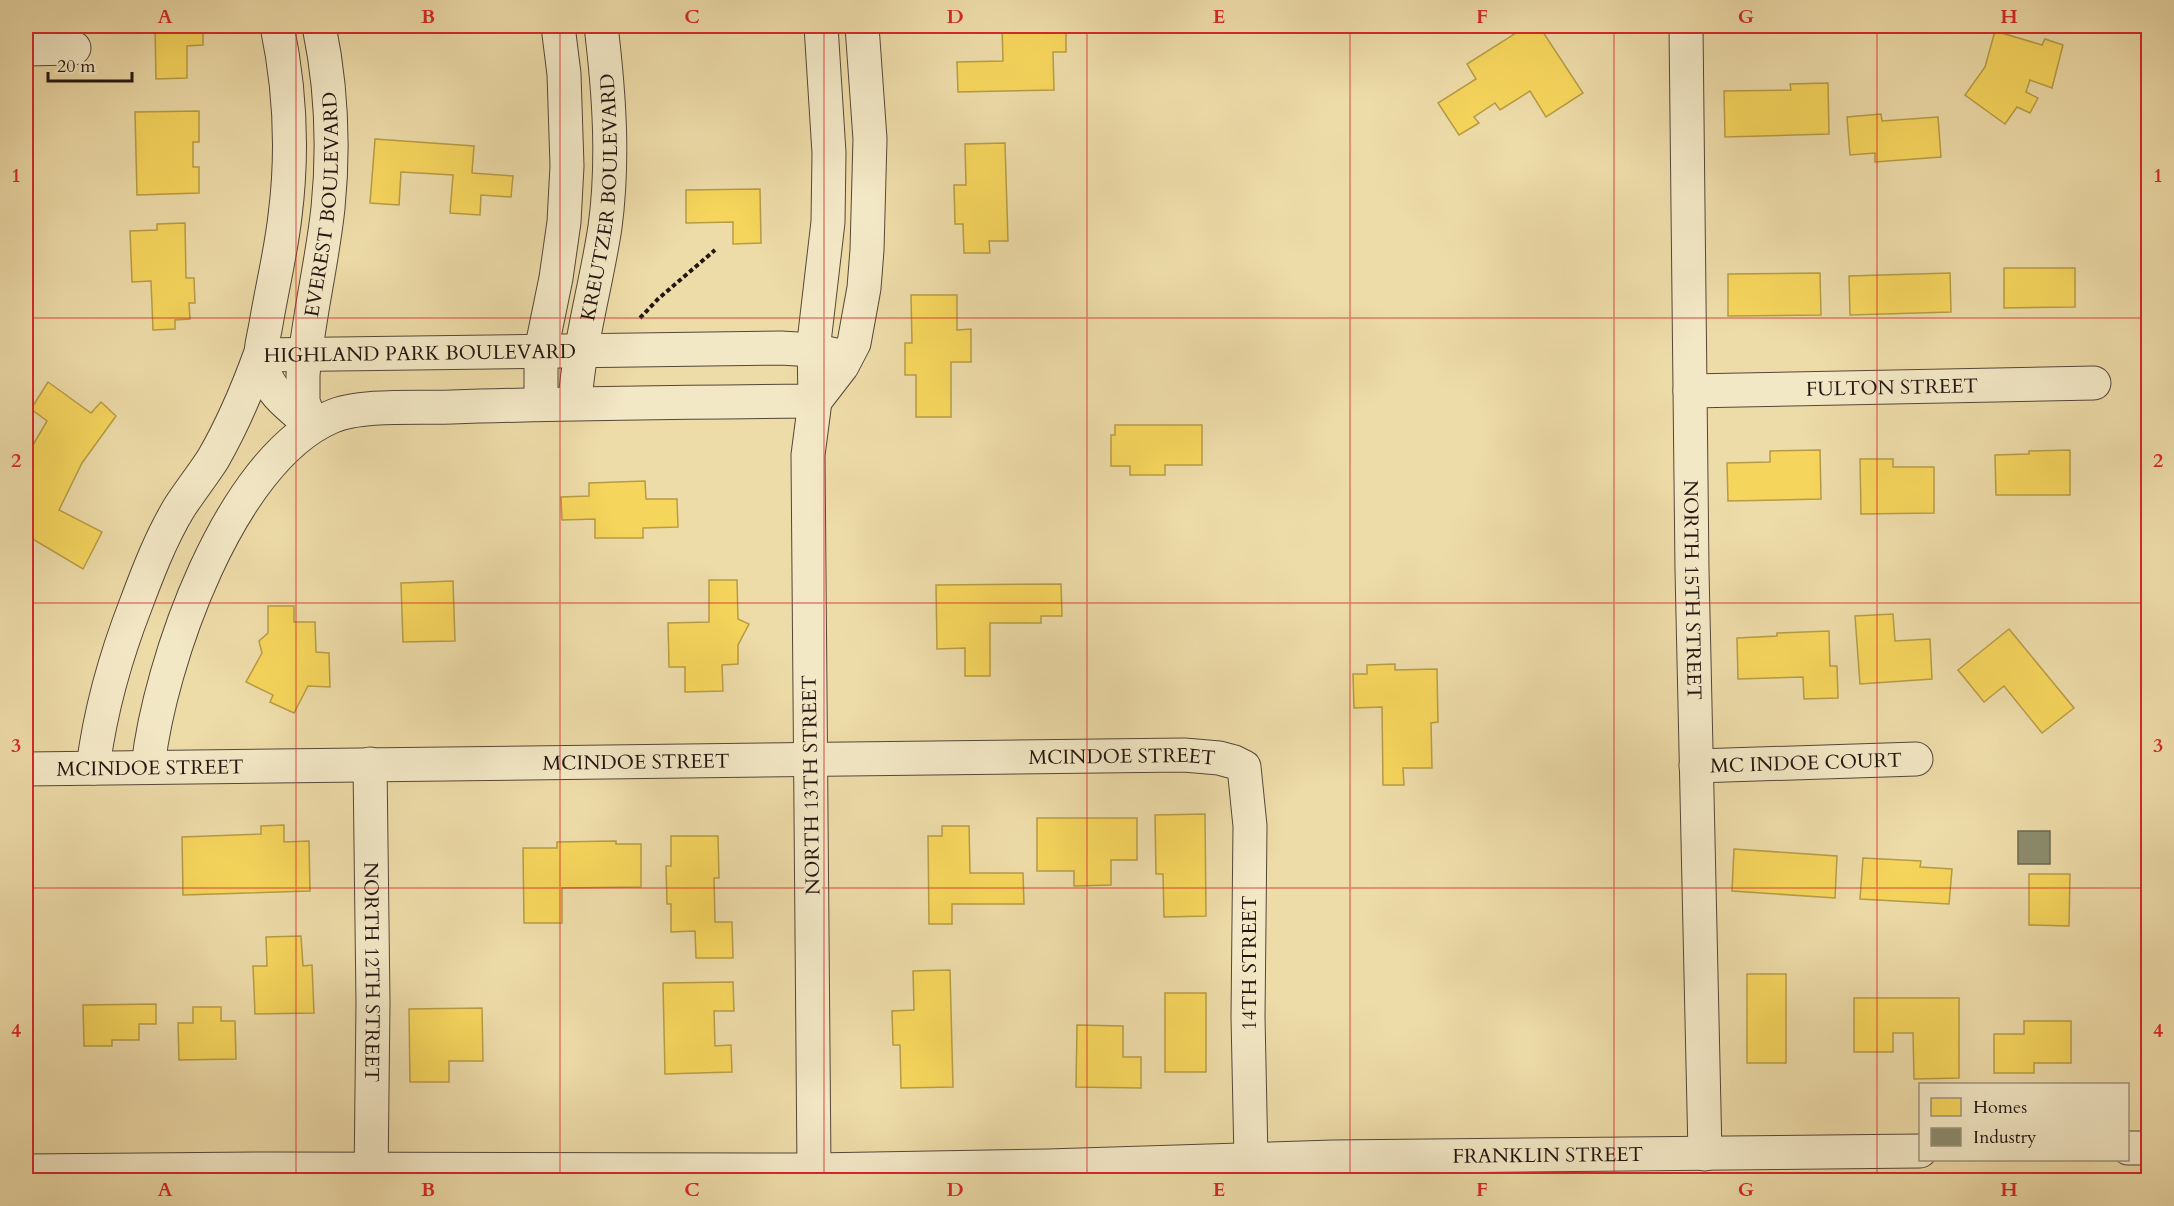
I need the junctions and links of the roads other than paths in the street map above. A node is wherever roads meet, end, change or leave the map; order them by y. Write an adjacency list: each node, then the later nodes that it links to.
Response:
1 (278, 26): 14 (street, EVEREST BOULEVARD)
2 (319, 26): 13 (street, EVEREST BOULEVARD)
3 (558, 26): 12 (street, KREUTZER BOULEVARD)
4 (601, 26): 10 (street, KREUTZER BOULEVARD)
5 (821, 26): 11 (street)
6 (862, 26): 15 (street)
7 (1686, 26): 17 (street, NORTH 15TH STREET)
8 (74, 48): 9 (street)
9 (26, 49)
10 (581, 350): 11 (street, HIGHLAND PARK BOULEVARD); 12 (street, HIGHLAND PARK BOULEVARD); 19 (street, KREUTZER BOULEVARD)
11 (813, 350): 15 (street, HIGHLAND PARK BOULEVARD); 18 (street)
12 (541, 351): 13 (street, HIGHLAND PARK BOULEVARD); 20 (street, KREUTZER BOULEVARD)
13 (305, 354): 14 (street, HIGHLAND PARK BOULEVARD); 21 (street, EVEREST BOULEVARD)
14 (260, 355): 21 (street, EVEREST BOULEVARD); 28 (street, HIGHLAND PARK BOULEVARD)
15 (846, 358): 18 (street)
16 (2094, 383): 17 (street, FULTON STREET)
17 (1690, 391): 25 (street, NORTH 15TH STREET)
18 (815, 401): 19 (street); 23 (street, NORTH 13TH STREET)
19 (575, 403): 20 (street)
20 (541, 404): 21 (street)
21 (313, 426): 26 (street)
22 (1916, 759): 25 (street, MC INDOE COURT)
23 (810, 760): 24 (street, MCINDOE STREET); 27 (street, MCINDOE STREET); 36 (street, NORTH 13TH STREET)
24 (370, 764): 26 (street, MCINDOE STREET); 38 (street, NORTH 12TH STREET)
25 (1696, 766): 33 (street, NORTH 15TH STREET)
26 (148, 767): 28 (street, MCINDOE STREET)
27 (1244, 767): 34 (street, 14TH STREET)
28 (93, 768): 29 (street, MCINDOE STREET)
29 (26, 769)
30 (2129, 1148): 31 (street)
31 (2148, 1148)
32 (1919, 1151): 33 (street, FRANKLIN STREET)
33 (1705, 1154): 34 (street, FRANKLIN STREET)
34 (1251, 1160): 37 (street, FRANKLIN STREET)
35 (26, 1171): 38 (street, FRANKLIN STREET)
36 (827, 1173): 37 (street, FRANKLIN STREET); 39 (street, FRANKLIN STREET)
37 (1048, 1173)
38 (371, 1175): 39 (street, FRANKLIN STREET)
39 (607, 1176)

